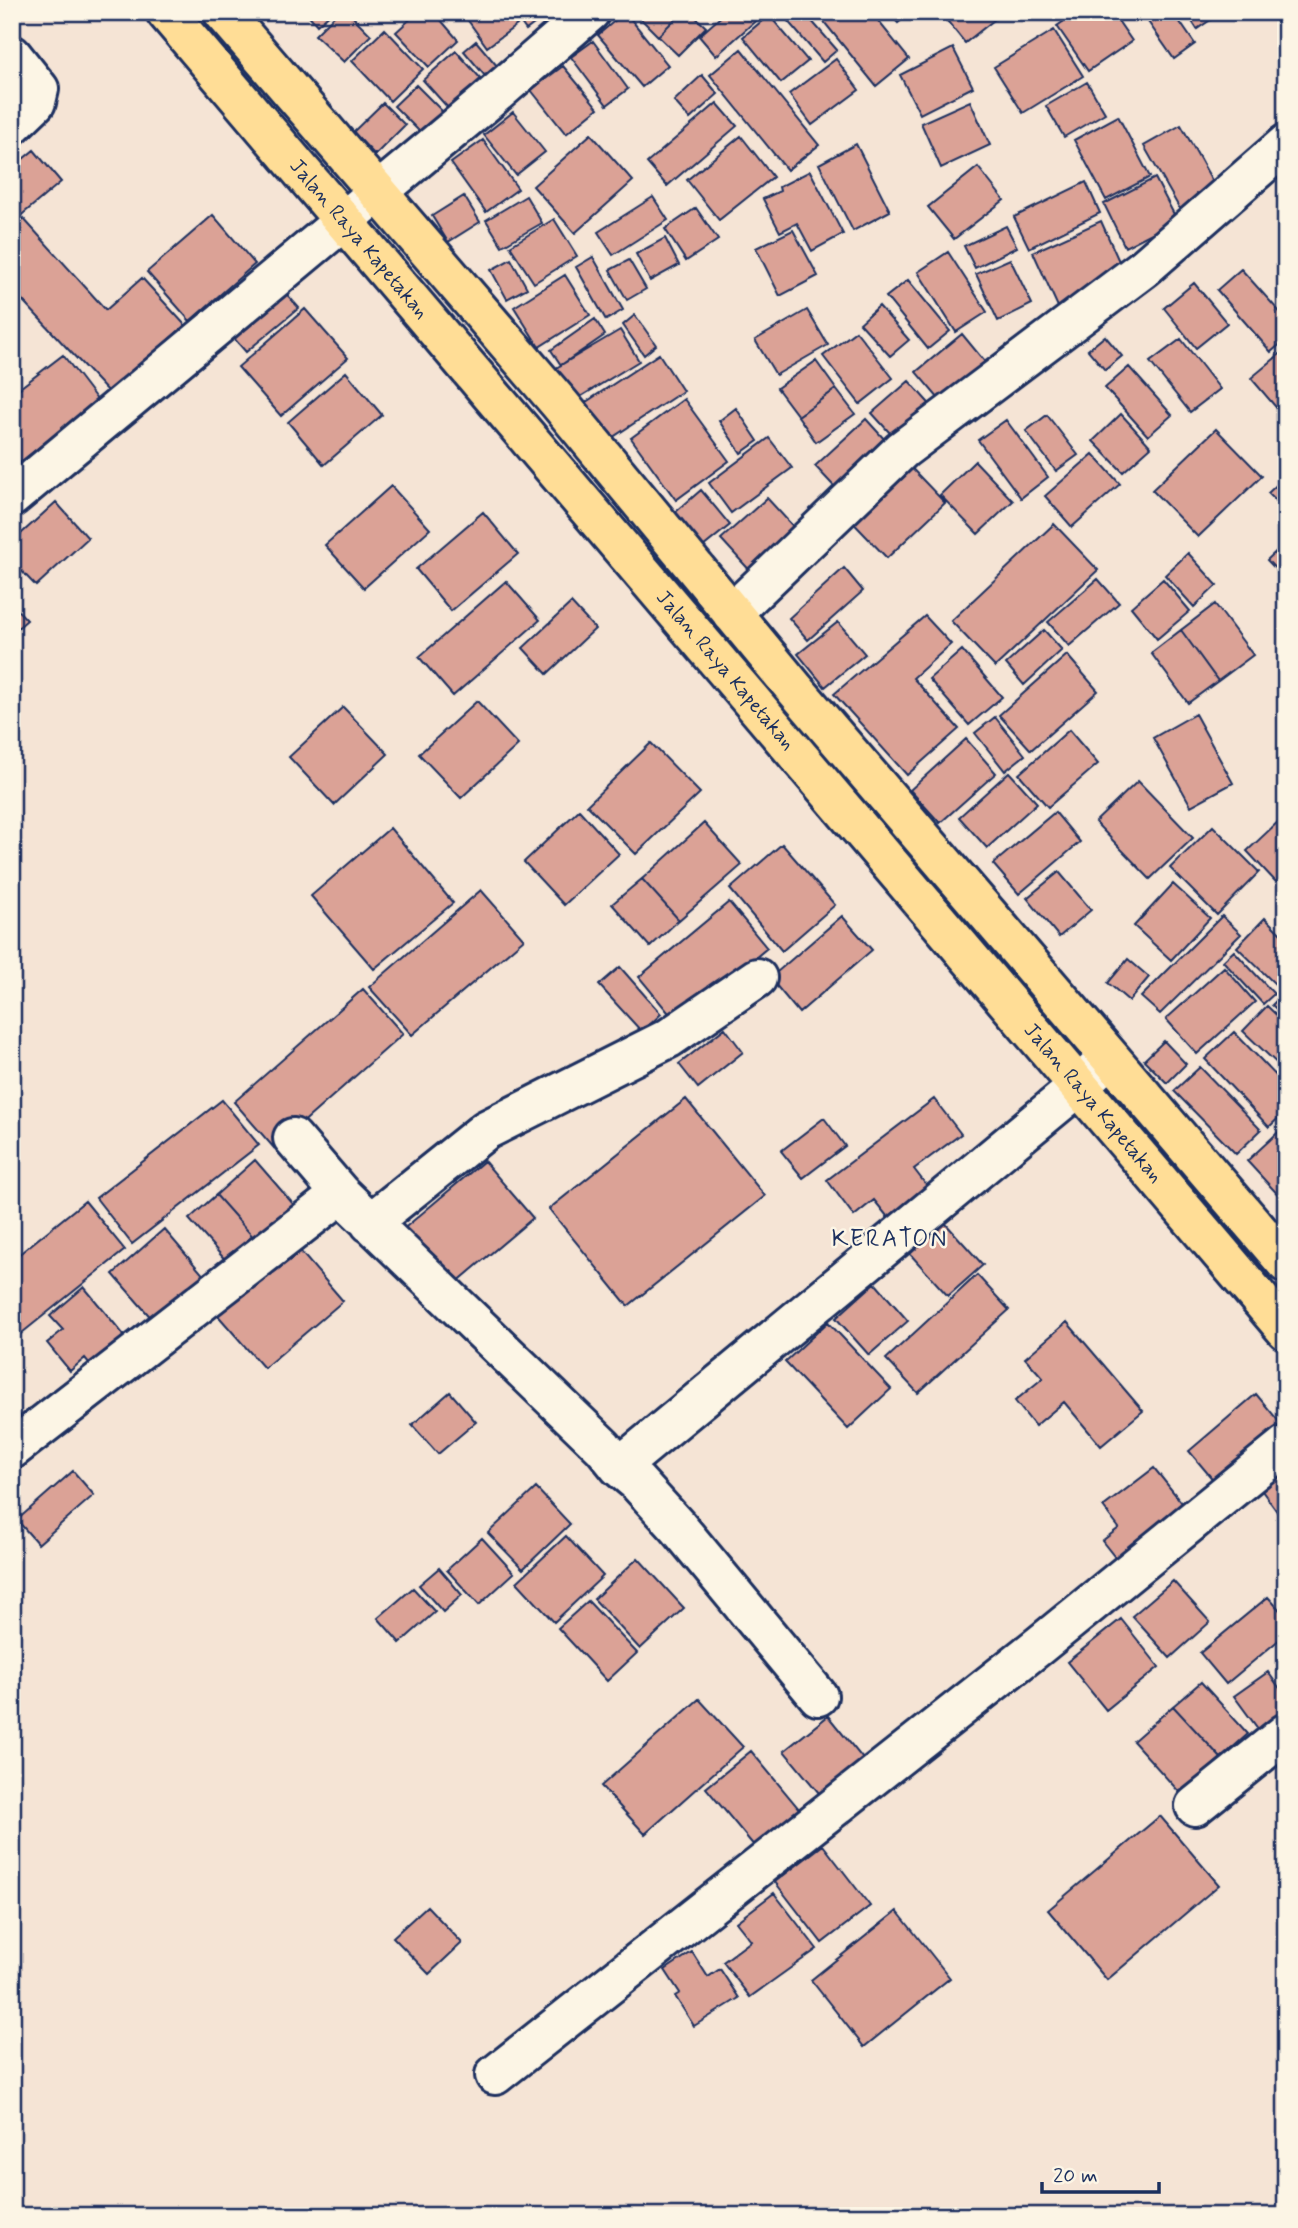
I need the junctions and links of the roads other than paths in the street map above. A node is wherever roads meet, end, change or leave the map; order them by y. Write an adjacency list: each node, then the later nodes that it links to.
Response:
1 (166, 12): 8 (highway, Jalan Raya Kapetakan)
2 (223, 12): 7 (highway, Jalan Raya Kapetakan)
3 (590, 12): 7 (street)
4 (12, 55): 5 (street)
5 (12, 125)
6 (1286, 145): 10 (street)
7 (378, 192): 8 (street); 10 (highway, Jalan Raya Kapetakan)
8 (344, 222): 9 (street); 11 (highway, Jalan Raya Kapetakan)
9 (12, 497)
10 (743, 627): 11 (highway); 13 (highway, Jalan Raya Kapetakan)
11 (720, 664): 14 (highway, Jalan Raya Kapetakan)
12 (757, 978): 19 (street)
13 (1108, 1058): 14 (street); 16 (highway, Jalan Raya Kapetakan)
14 (1078, 1087): 18 (highway, Jalan Raya Kapetakan); 25 (street)
15 (293, 1138): 17 (street)
16 (1213, 1178): 18 (highway); 20 (highway, Jalan Raya Kapetakan)
17 (341, 1194): 19 (street); 24 (street)
18 (1182, 1209): 21 (highway, Jalan Raya Kapetakan)
19 (370, 1223): 25 (street)
20 (1282, 1259): 21 (highway)
21 (1246, 1284): 22 (highway, Jalan Raya Kapetakan)
22 (1286, 1330)
23 (1286, 1445): 29 (street)
24 (12, 1449)
25 (620, 1467): 26 (street)
26 (818, 1696)
27 (1286, 1733): 28 (street)
28 (1195, 1806)
29 (495, 2074)

